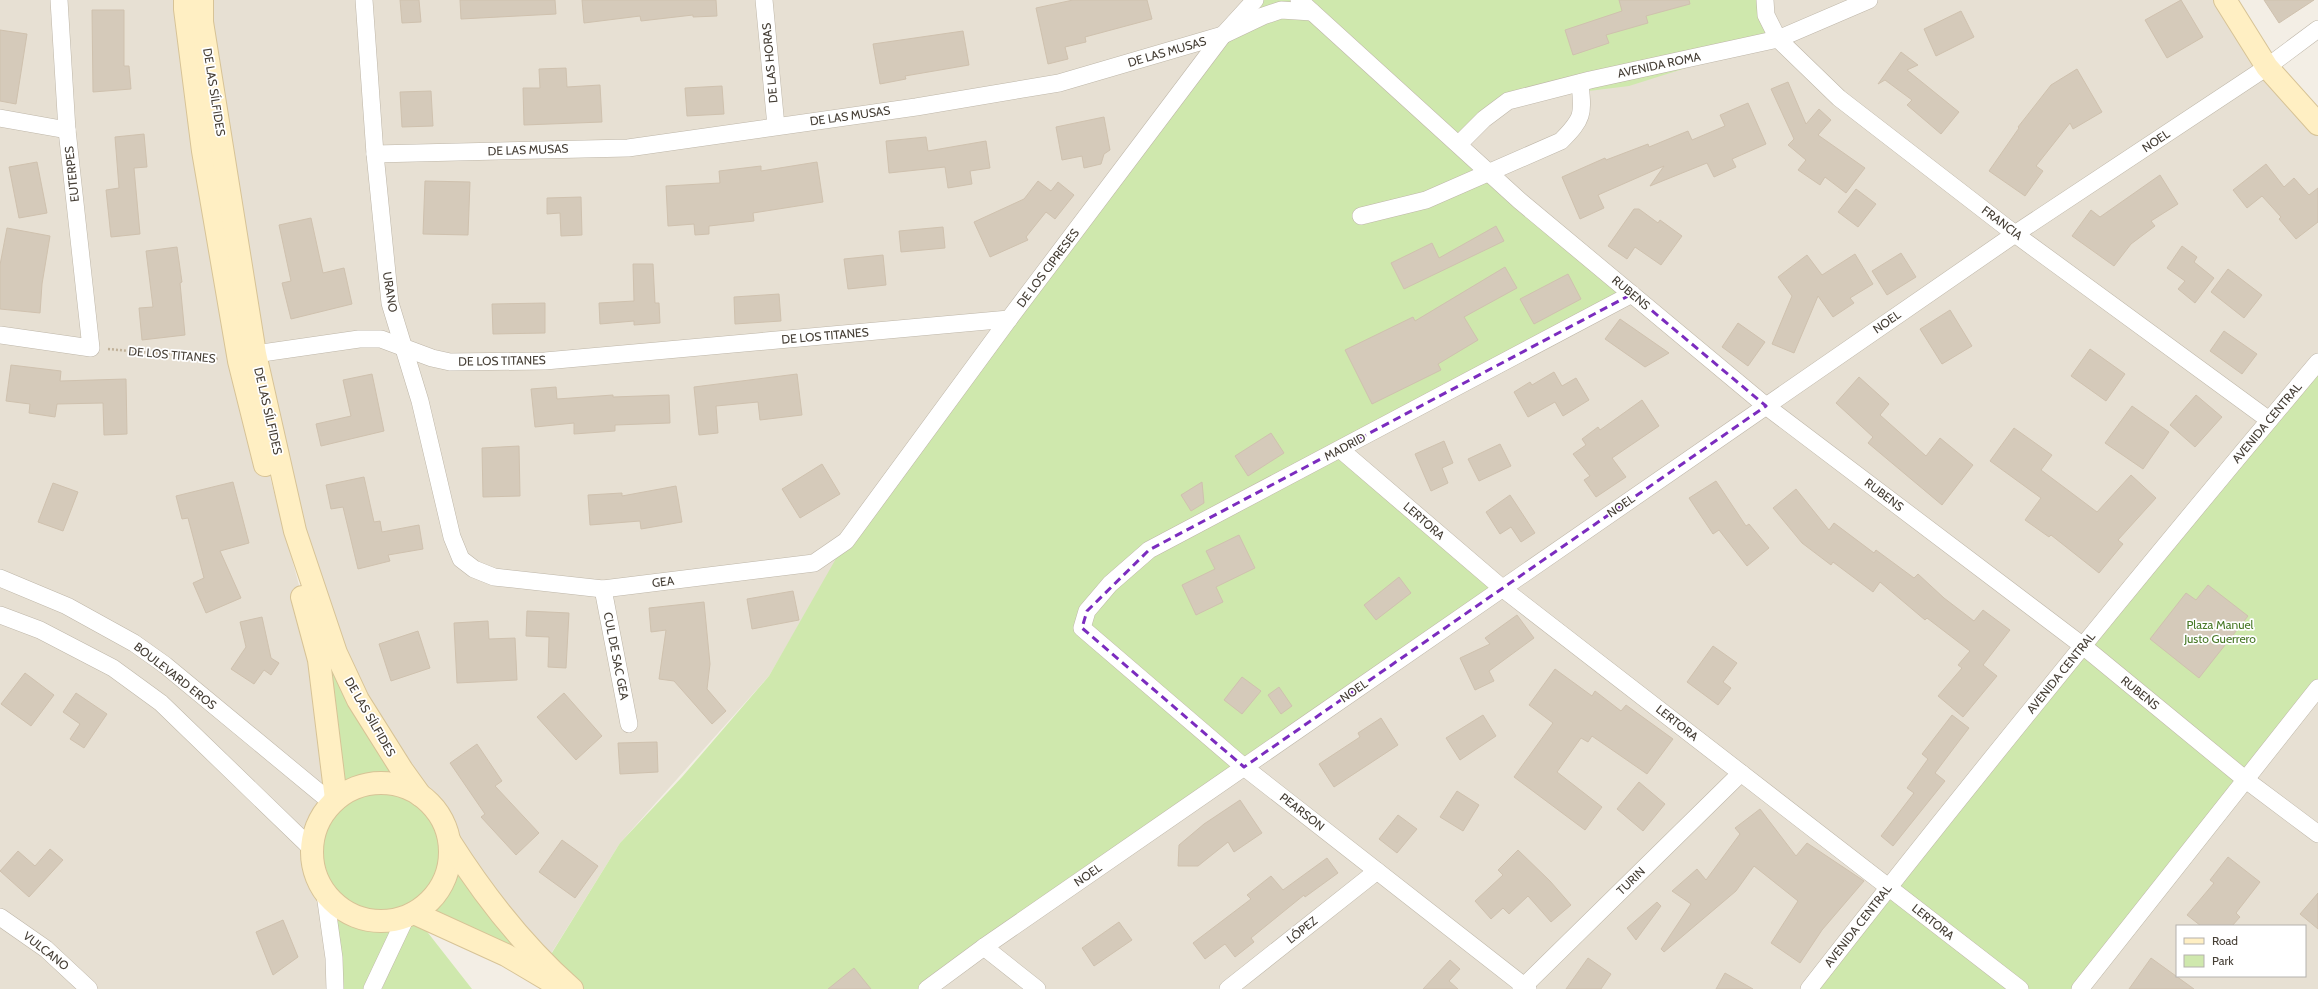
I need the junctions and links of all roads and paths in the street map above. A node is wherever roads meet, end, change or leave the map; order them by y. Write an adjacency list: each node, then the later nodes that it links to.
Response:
1 (59, 0): 20 (street, EUTERPES)
2 (185, 0): 31 (main road, DE LAS SÍLFIDES)
3 (202, 0): 31 (main road, DE LAS SÍLFIDES)
4 (364, 0): 22 (street, URANO)
5 (764, 0): 19 (street, DE LAS HORAS)
6 (1255, 0): 13 (street, DE LOS CIPRESES)
7 (1299, 0): 11 (street, RUBENS)
8 (1765, 0): 14 (street, FRANCIA)
9 (1869, 0): 14 (street, AVENIDA ROMA)
10 (2225, 0): 15 (main road)
11 (1312, 12): 13 (street, DE LAS MUSAS); 21 (street, RUBENS)
12 (2318, 29): 15 (street, NOEL)
13 (1223, 35): 19 (street, DE LAS MUSAS); 27 (street, DE LOS CIPRESES)
14 (1778, 39): 16 (street, AVENIDA ROMA); 25 (street, FRANCIA)
15 (2267, 67): 18 (main road); 25 (street, NOEL)
16 (1580, 83): 21 (street, AVENIDA ROMA); 23 (street)
17 (0, 118): 20 (street)
18 (2318, 124)
19 (776, 126): 22 (street, DE LAS MUSAS)
20 (66, 130): 30 (street, EUTERPES)
21 (1459, 144): 23 (street, RUBENS)
22 (375, 154): 29 (street, URANO)
23 (1489, 172): 24 (street); 26 (street, RUBENS)
24 (1361, 216)
25 (2015, 234): 33 (street, NOEL); 34 (street, FRANCIA)
26 (1632, 294): 33 (street, RUBENS); 35 (street, MADRID)
27 (1009, 319): 29 (street, DE LOS TITANES); 36 (street, DE LOS CIPRESES)
28 (0, 335): 30 (street)
29 (402, 346): 31 (street, DE LOS TITANES); 37 (street, URANO)
30 (91, 348): 31 (path, DE LOS TITANES)
31 (247, 357): 49 (main road, DE LAS SÍLFIDES); 50 (main road, DE LAS SÍLFIDES)
32 (2318, 362): 34 (street, AVENIDA CENTRAL)
33 (1766, 406): 39 (street, NOEL); 43 (street, RUBENS)
34 (2270, 420): 43 (street, AVENIDA CENTRAL)
35 (1341, 450): 39 (street, LERTORA); 42 (street, MADRID)
36 (846, 541): 40 (street, GEA)
37 (474, 569): 40 (street, GEA)
38 (0, 578): 50 (street, BOULEVARD EROS)
39 (1502, 588): 46 (street, NOEL); 47 (street, LERTORA)
40 (603, 589): 45 (street, CUL DE SAC GEA)
41 (0, 615): 53 (street)
42 (1082, 628): 46 (street, PEARSON)
43 (2083, 646): 48 (street, RUBENS); 55 (street, AVENIDA CENTRAL)
44 (2318, 688): 48 (street)
45 (629, 724)
46 (1244, 766): 54 (street, PEARSON); 59 (street, NOEL)
47 (1741, 773): 55 (street, LERTORA); 60 (street, TURIN)
48 (2246, 780): 51 (street, RUBENS); 71 (street)
49 (420, 795): 50 (main road); 52 (main road)
50 (334, 801): 53 (main road)
51 (2318, 834)
52 (450, 842): 57 (main road); 65 (main road)
53 (311, 848): 56 (main road)
54 (1377, 871): 60 (street, PEARSON); 68 (street, LÓPEZ)
55 (1888, 887): 69 (street, AVENIDA CENTRAL); 70 (street, LERTORA)
56 (325, 894): 57 (main road); 62 (street)
57 (410, 915): 63 (street); 64 (main road)
58 (0, 917): 61 (street, VULCANO)
59 (984, 947): 66 (street, NOEL); 67 (street)
60 (1524, 988)
61 (89, 989)
62 (335, 989)
63 (372, 989)
64 (563, 989)
65 (572, 989)
66 (927, 989)
67 (1037, 989)
68 (1228, 989)
69 (1809, 989)
70 (2020, 989)
71 (2080, 989)

